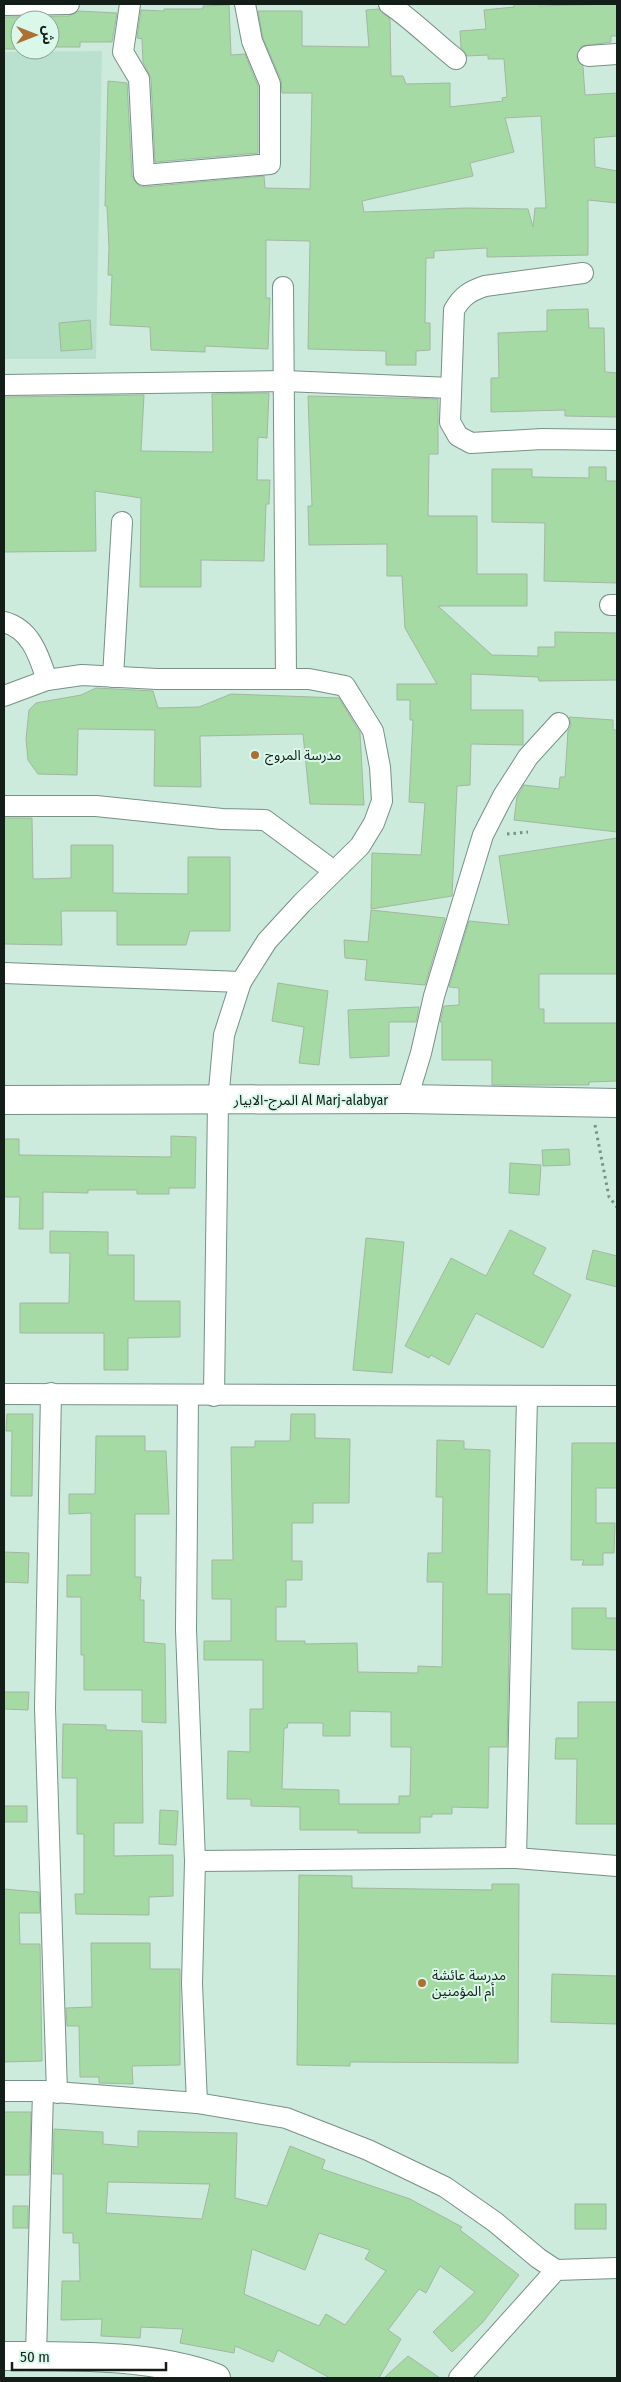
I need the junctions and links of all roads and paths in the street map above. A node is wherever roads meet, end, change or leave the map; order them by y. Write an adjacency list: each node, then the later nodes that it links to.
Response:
1 (69, 4): 5 (street)
2 (130, 4): 3 (street)
3 (245, 4)
4 (389, 4): 8 (street)
5 (4, 5)
6 (617, 54): 7 (street)
7 (588, 56)
8 (456, 59)
9 (583, 274): 13 (street)
10 (283, 287): 11 (street)
11 (285, 381): 12 (street); 13 (street); 18 (street)
12 (4, 385)
13 (451, 388): 14 (street)
14 (617, 440)
15 (122, 522): 17 (street)
16 (4, 622): 19 (street)
17 (113, 677): 18 (street); 19 (street)
18 (286, 678): 23 (street)
19 (47, 680): 20 (street)
20 (4, 696)
21 (559, 723): 26 (street)
22 (4, 806): 23 (street)
23 (334, 871): 25 (street)
24 (4, 973): 25 (street)
25 (240, 982): 28 (street)
26 (407, 1099): 28 (main road, المرج-الابيار Al Marj-alabyar); 29 (main road, المرج-الابيار Al Marj-alabyar)
27 (4, 1100): 28 (main road, المرج-الابيار Al Marj-alabyar)
28 (218, 1101): 34 (street)
29 (606, 1103): 30 (path)
30 (617, 1207)
31 (51, 1393): 32 (street); 33 (street); 41 (street)
32 (4, 1394)
33 (188, 1396): 34 (street); 38 (street)
34 (214, 1396): 35 (street)
35 (527, 1396): 36 (street); 37 (street)
36 (617, 1396)
37 (516, 1858): 38 (street); 39 (street)
38 (195, 1861): 42 (street)
39 (617, 1866)
40 (4, 2091): 41 (street)
41 (50, 2092): 42 (street); 46 (street)
42 (197, 2103): 44 (street)
43 (617, 2268): 44 (street)
44 (556, 2270): 48 (street)
45 (4, 2356): 46 (main road)
46 (36, 2356): 47 (main road)
47 (216, 2378)
48 (459, 2378)

